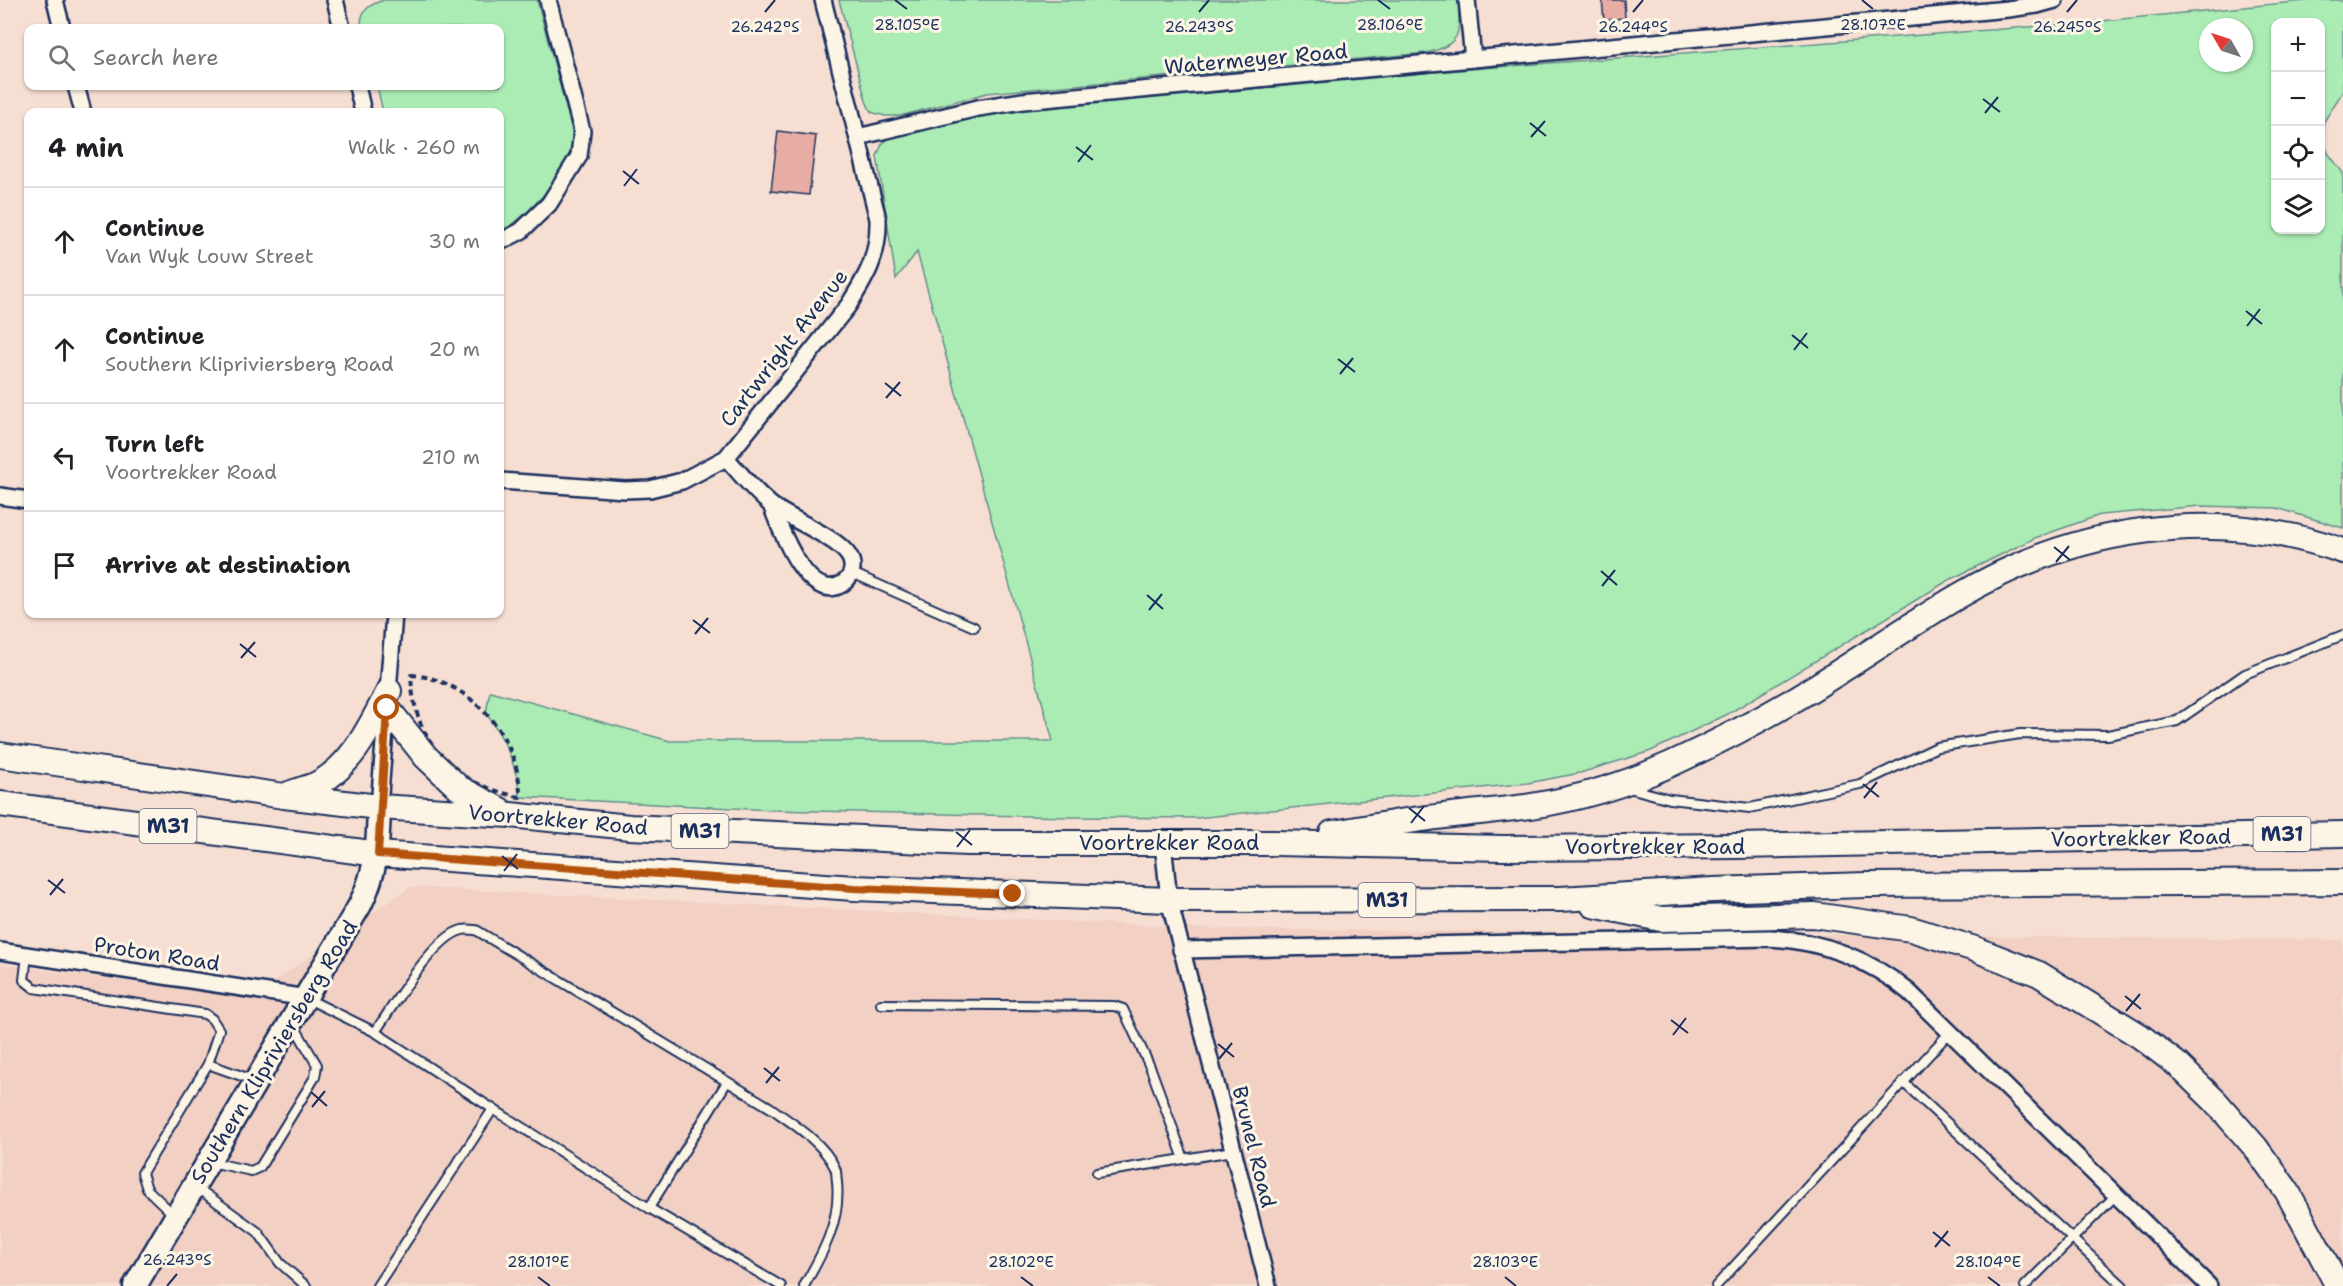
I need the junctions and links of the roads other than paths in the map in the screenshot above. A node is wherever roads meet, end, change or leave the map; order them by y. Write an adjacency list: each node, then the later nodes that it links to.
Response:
1 (55, 0): 7 (street)
2 (334, 0): 8 (street)
3 (548, 0): 15 (street)
4 (823, 0): 14 (street, Cartwright Avenue)
5 (1467, 0): 9 (street)
6 (2055, 0): 9 (street, Watermeyer Road)
7 (61, 24)
8 (341, 24)
9 (1473, 59): 14 (street, Watermeyer Road)
10 (77, 90): 12 (street)
11 (358, 90): 13 (street)
12 (82, 108)
13 (362, 108)
14 (858, 137): 16 (street, Cartwright Avenue)
15 (504, 240)
16 (726, 458): 17 (street, Cartwright Avenue); 20 (street)
17 (504, 481)
18 (0, 496): 19 (street)
19 (24, 499)
20 (771, 505): 22 (street); 22 (street)
21 (2342, 550): 28 (main road)
22 (852, 573): 24 (lane)
23 (394, 618): 26 (street)
24 (974, 627)
25 (2343, 635): 28 (lane)
26 (388, 699): 29 (main road); 31 (street); 32 (main road)
27 (0, 755): 29 (main road, Voortrekker Road / M31)
28 (1618, 785): 35 (main road)
29 (284, 796): 31 (main road, Voortrekker Road / M31)
30 (0, 804): 36 (main road, Voortrekker Road / M31)
31 (379, 807): 32 (main road, Voortrekker Road / M31); 36 (main road, Southern Klipriviersberg Road)
32 (510, 815): 34 (main road, Voortrekker Road / M31)
33 (2343, 834): 35 (main road, Voortrekker Road / M31)
34 (1163, 843): 35 (main road, Voortrekker Road / M31); 39 (street, Brunel Road)
35 (1274, 843)
36 (378, 854): 39 (main road, Voortrekker Road / M31); 43 (main road, Southern Klipriviersberg Road)
37 (2343, 882): 38 (main road, Voortrekker Road / M31)
38 (1560, 899): 39 (main road, Voortrekker Road / M31); 72 (main road)
39 (1169, 900): 40 (street, Brunel Road)
40 (1181, 950): 47 (street); 53 (street, Brunel Road)
41 (0, 951): 42 (street, Proton Road)
42 (27, 956): 43 (street, Proton Road); 48 (lane)
43 (307, 999): 45 (main road, Southern Klipriviersberg Road); 46 (lane)
44 (881, 1004): 54 (lane)
45 (292, 1023): 49 (main road, Southern Klipriviersberg Road); 55 (lane)
46 (375, 1032): 50 (lane); 52 (lane)
47 (1950, 1032): 51 (lane); 58 (street)
48 (208, 1064): 49 (lane); 60 (lane)
49 (257, 1082): 55 (main road, Southern Klipriviersberg Road)
50 (727, 1082): 59 (lane); 66 (lane)
51 (1903, 1082): 61 (lane); 68 (lane)
52 (493, 1109): 59 (lane); 64 (lane)
53 (1233, 1150): 54 (lane); 67 (street, Brunel Road)
54 (1184, 1159): 56 (lane)
55 (209, 1162): 57 (main road, Southern Klipriviersberg Road)
56 (1097, 1173)
57 (195, 1186): 60 (main road, Southern Klipriviersberg Road); 63 (lane)
58 (2116, 1195): 61 (lane); 71 (street)
59 (649, 1208): 65 (lane)
60 (176, 1217): 62 (main road, Southern Klipriviersberg Road)
61 (2072, 1239): 69 (lane); 70 (lane)
62 (135, 1286)
63 (306, 1286)
64 (377, 1286)
65 (781, 1286)
66 (804, 1286)
67 (1268, 1286)
68 (1716, 1286)
69 (2025, 1286)
70 (2123, 1286)
71 (2209, 1286)
72 (2338, 1286)

